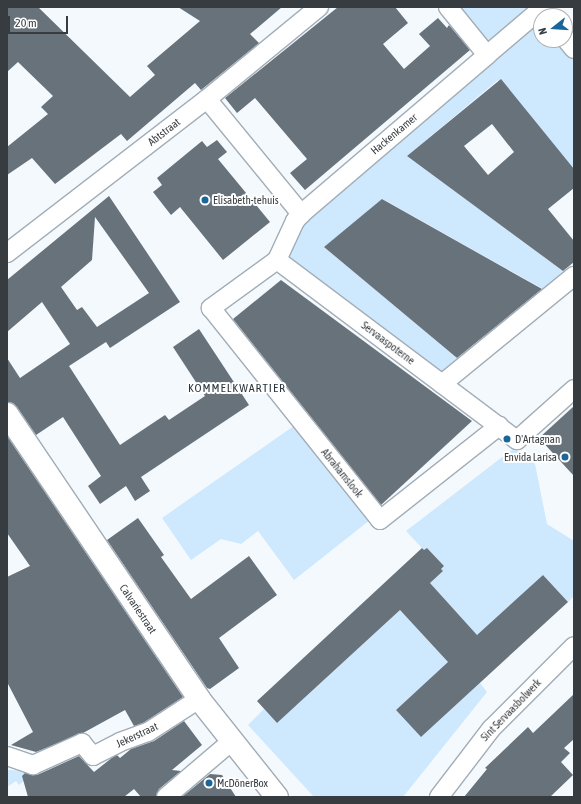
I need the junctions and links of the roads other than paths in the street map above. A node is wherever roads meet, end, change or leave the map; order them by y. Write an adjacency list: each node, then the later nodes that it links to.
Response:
1 (319, 7): 5 (street, Abtstraat)
2 (448, 7): 4 (street)
3 (533, 18): 4 (street, Hackenkamer)
4 (487, 55): 6 (street, Hackenkamer)
5 (207, 99): 6 (street); 7 (street, Abtstraat)
6 (301, 214): 8 (street, Hackenkamer)
7 (7, 253)
8 (277, 260): 10 (street, Servaaspoterne); 13 (street, Abrahamslook)
9 (571, 282): 10 (street)
10 (442, 384): 13 (street, Servaaspoterne)
11 (574, 389): 13 (street, Servaaspoterne)
12 (7, 414): 15 (street, Calvariestraat)
13 (499, 426)
14 (574, 646): 20 (street, Sint Servaasbolwerk)
15 (199, 699): 16 (street, Calvariestraat); 17 (street, Jekerstraat)
16 (232, 741): 18 (street); 19 (street, Calvariestraat)
17 (7, 756)
18 (166, 797)
19 (277, 797)
20 (439, 797)

